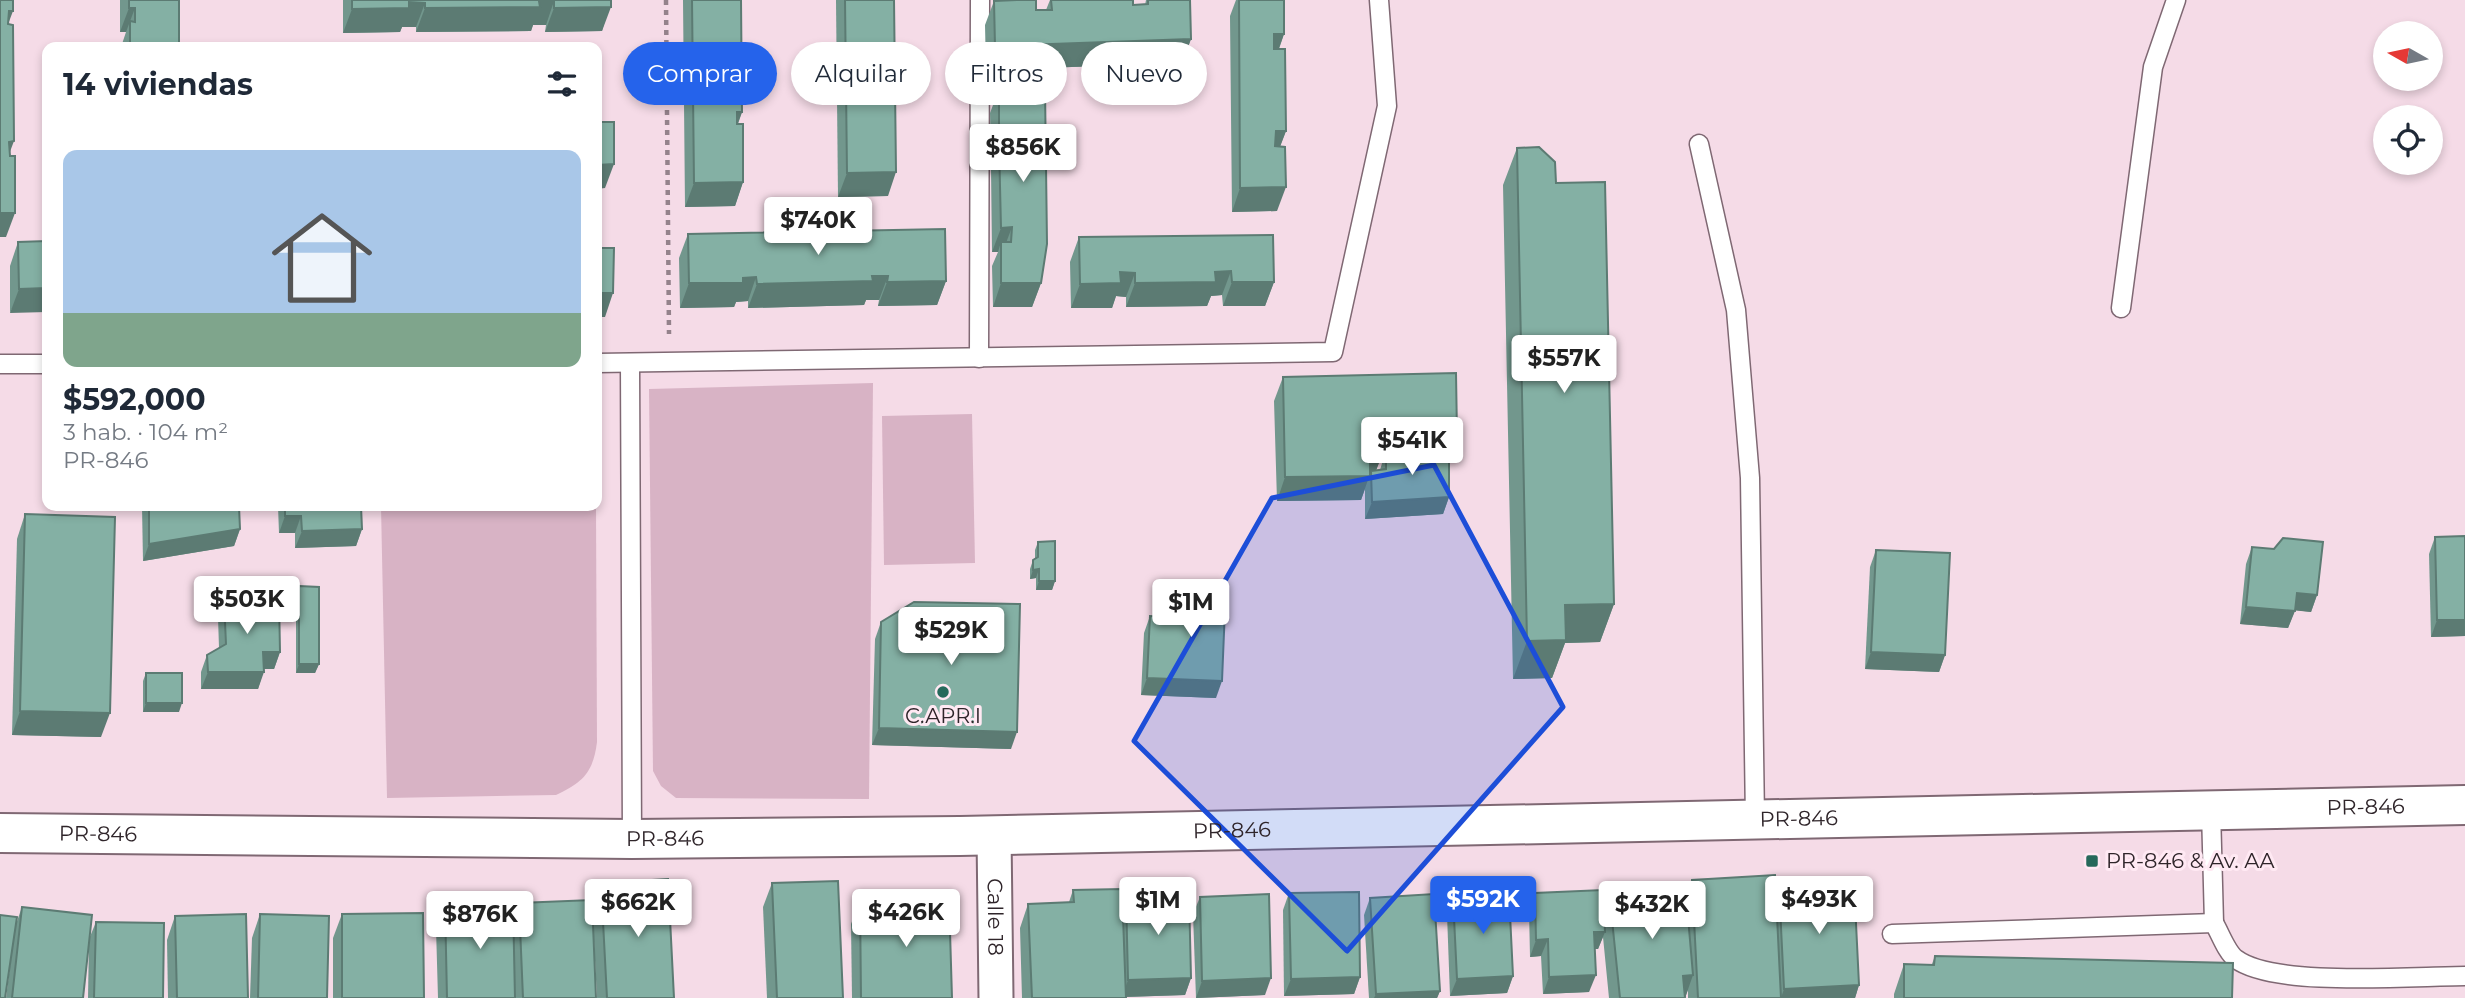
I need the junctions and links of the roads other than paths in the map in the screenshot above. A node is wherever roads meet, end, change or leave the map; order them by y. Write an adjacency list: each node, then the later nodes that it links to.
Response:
1 (980, 0): 6 (lane)
2 (1379, 0): 6 (lane)
3 (2176, 0): 5 (lane)
4 (1699, 144): 13 (lane)
5 (2121, 307)
6 (979, 358): 8 (lane)
7 (602, 363): 8 (lane)
8 (630, 363): 16 (lane)
9 (0, 364): 10 (lane)
10 (42, 364)
11 (2465, 805): 12 (street, PR-846 / PR-846)
12 (2211, 810): 13 (street, PR-846 / PR-846); 17 (lane)
13 (1755, 820): 15 (street, PR-846 / PR-846)
14 (0, 833): 16 (street, PR-846 / PR-846)
15 (994, 835): 16 (street, PR-846 / PR-846); 20 (street, Calle 18)
16 (632, 839)
17 (2214, 923): 18 (lane); 19 (lane)
18 (1892, 934)
19 (2465, 976)
20 (996, 998)

